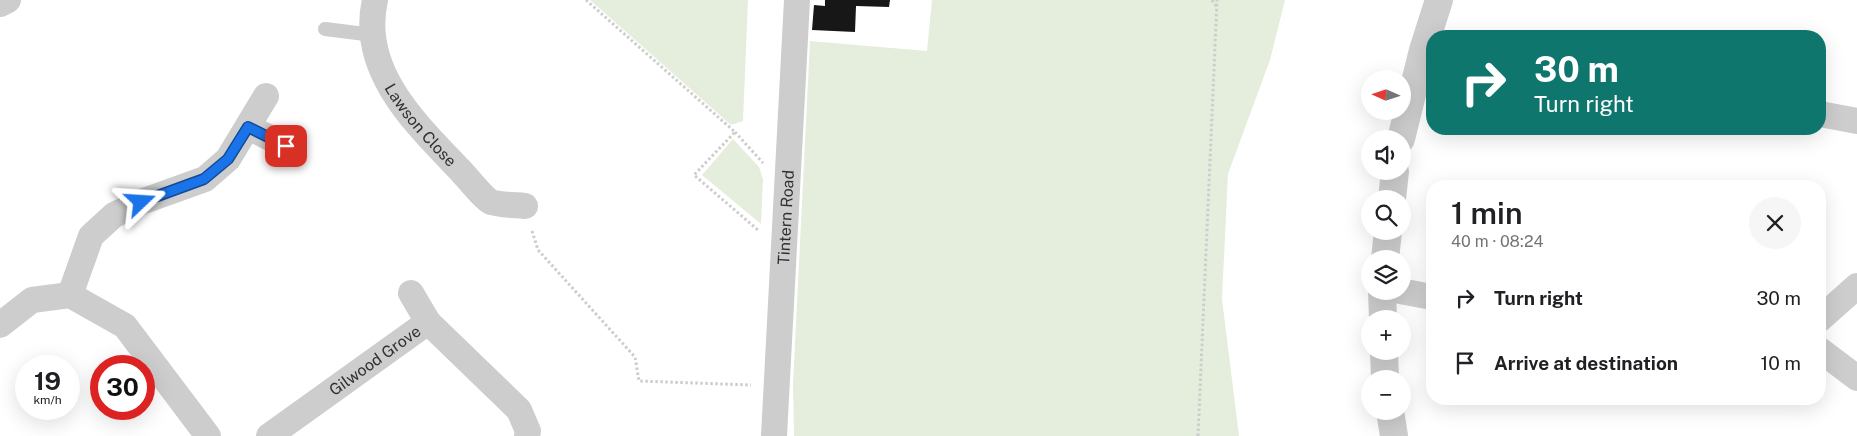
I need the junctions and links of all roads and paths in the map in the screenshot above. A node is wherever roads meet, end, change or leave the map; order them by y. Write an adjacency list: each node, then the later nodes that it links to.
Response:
1 (8, 0): 8 (street)
2 (375, 0): 12 (street, Lawson Close)
3 (586, 0): 19 (path)
4 (798, 0): 21 (street, Tintern Road)
5 (1212, 0): 9 (path)
6 (1218, 0): 9 (path)
7 (1439, 0): 11 (street)
8 (0, 4)
9 (1218, 8): 40 (path)
10 (325, 29): 12 (lane)
11 (1433, 30)
12 (373, 35): 22 (street, Lawson Close)
13 (1426, 58): 18 (street)
14 (266, 96): 17 (street)
15 (1826, 115): 16 (street)
16 (1857, 121)
17 (248, 127): 20 (street); 27 (street)
18 (1404, 130)
19 (735, 132): 21 (path); 23 (path)
20 (286, 146)
21 (789, 164): 23 (street, Tintern Road)
22 (525, 206): 34 (path)
23 (785, 232): 34 (street, Tintern Road)
24 (1857, 286): 29 (street)
25 (411, 293): 30 (street)
26 (1411, 293): 28 (street)
27 (70, 295): 31 (street); 36 (street)
28 (1426, 296)
29 (1826, 314)
30 (428, 322): 37 (street, Gilwood Grove); 38 (street, Gilwood Grove)
31 (0, 325)
32 (1826, 355): 33 (street)
33 (1857, 378)
34 (777, 386): 39 (street, Tintern Road)
35 (1391, 420): 41 (street)
36 (208, 436)
37 (269, 436)
38 (527, 436)
39 (774, 436)
40 (1198, 436)
41 (1394, 436)

